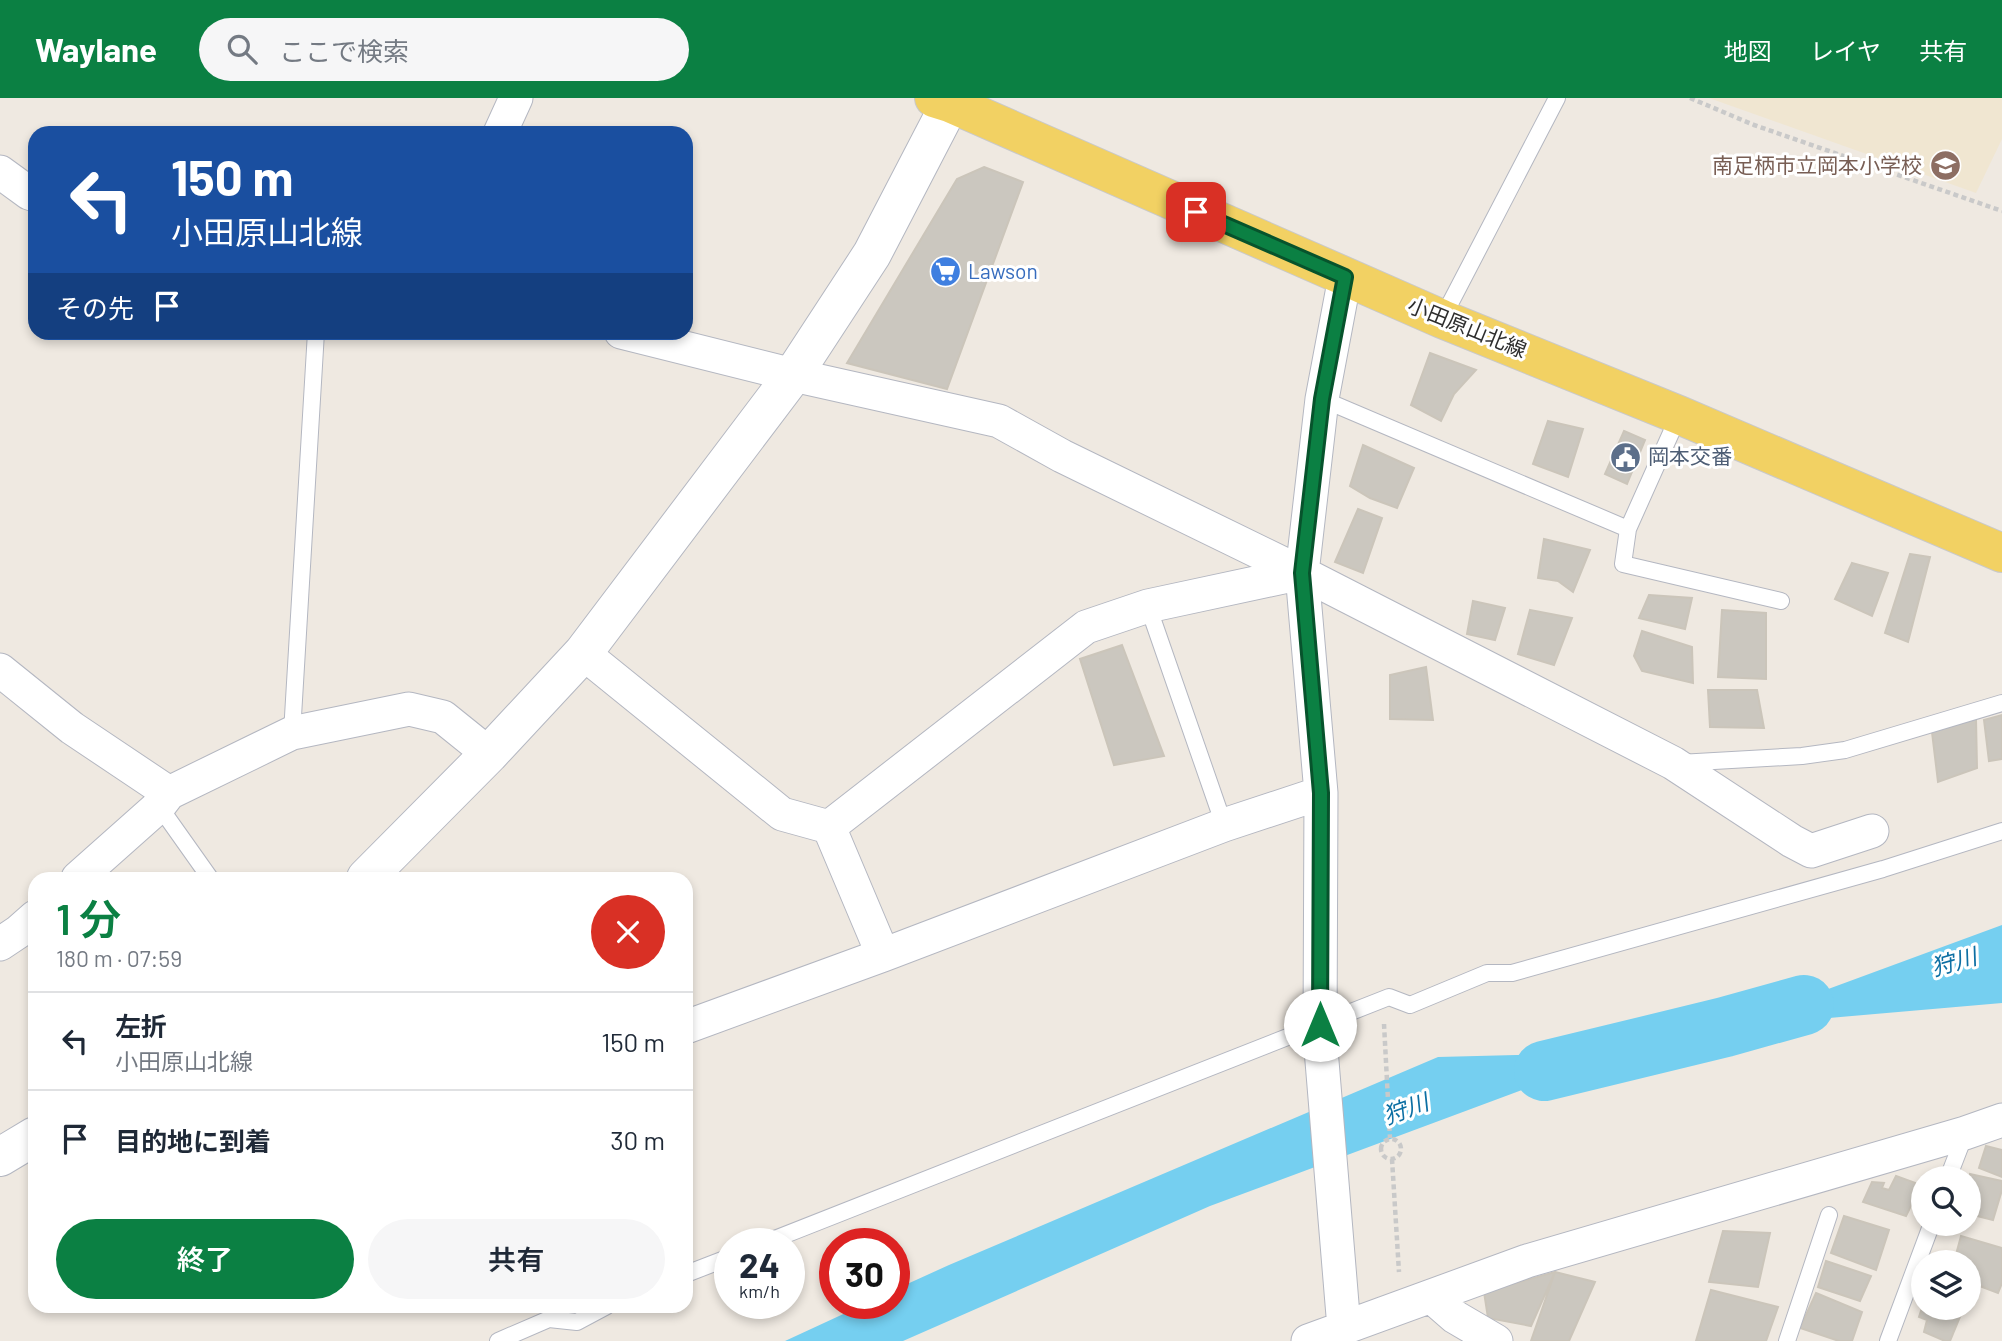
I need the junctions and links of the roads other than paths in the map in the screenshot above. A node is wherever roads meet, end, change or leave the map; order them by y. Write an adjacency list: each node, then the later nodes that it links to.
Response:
1 (516, 98): 4 (street)
2 (1557, 98): 8 (lane)
3 (946, 99): 7 (main road, 小田原山北線); 11 (street)
4 (503, 126)
5 (0, 172): 6 (street)
6 (28, 192)
7 (1345, 277): 8 (main road, 小田原山北線); 12 (street)
8 (1442, 319): 13 (main road, 小田原山北線)
9 (316, 340): 22 (lane)
10 (653, 340): 11 (street)
11 (793, 375): 16 (street); 19 (street)
12 (1322, 399): 14 (lane); 16 (street)
13 (1679, 415): 14 (lane); 15 (main road, 小田原山北線)
14 (1628, 529): 17 (lane)
15 (2002, 553)
16 (1302, 573): 18 (street); 24 (street); 25 (street)
17 (1781, 601)
18 (1148, 606): 27 (lane); 28 (street)
19 (583, 653): 23 (street); 28 (street)
20 (0, 670): 26 (street)
21 (2002, 703): 24 (lane)
22 (292, 733): 23 (street); 26 (street)
23 (489, 754): 33 (street)
24 (1673, 763): 29 (street)
25 (1321, 793): 27 (street); 36 (street)
26 (164, 799): 31 (street); 32 (lane)
27 (1224, 825): 34 (street)
28 (829, 827): 34 (street)
29 (1871, 831)
30 (2002, 831): 36 (lane)
31 (85, 872)
32 (207, 872)
33 (372, 872)
34 (883, 956): 35 (street)
35 (693, 1024)
36 (1320, 1031): 43 (lane); 49 (street)
37 (2002, 1120): 38 (street)
38 (1965, 1133): 41 (lane); 47 (street)
39 (28, 1140): 40 (street)
40 (0, 1157)
41 (1953, 1166)
42 (1829, 1215): 53 (lane)
43 (804, 1228)
44 (1927, 1236): 54 (lane)
45 (714, 1263): 46 (lane)
46 (693, 1271)
47 (1432, 1297): 49 (street); 52 (street)
48 (591, 1313): 50 (lane)
49 (1343, 1318): 51 (street)
50 (498, 1341)
51 (1308, 1341)
52 (1496, 1341)
53 (1787, 1341)
54 (1888, 1341)

